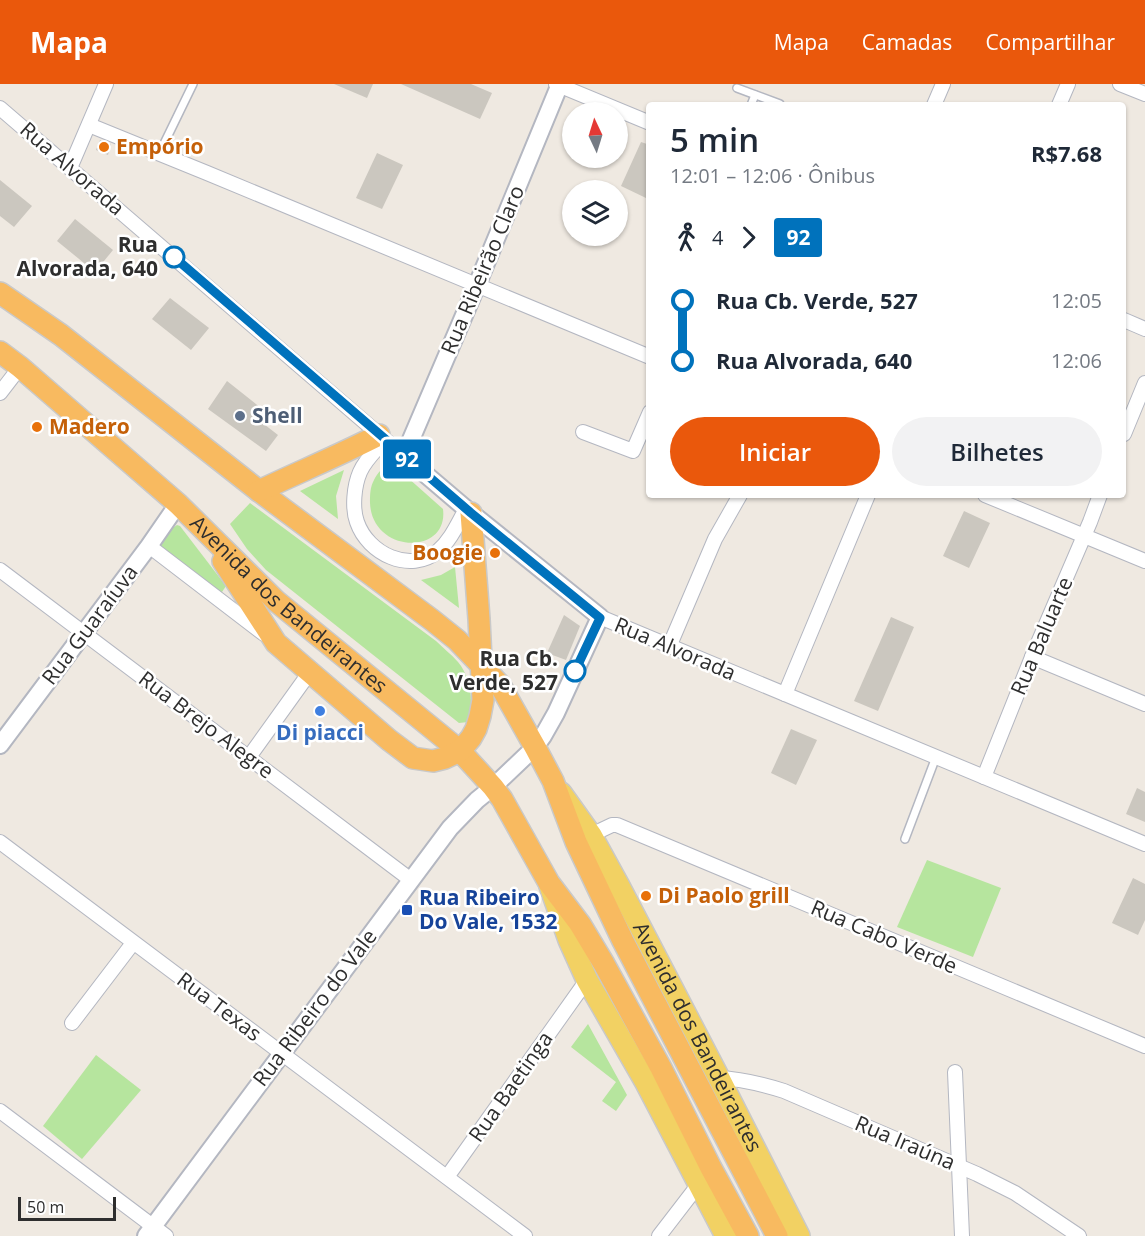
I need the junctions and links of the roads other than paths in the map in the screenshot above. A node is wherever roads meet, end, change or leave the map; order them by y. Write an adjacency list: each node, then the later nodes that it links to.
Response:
1 (106, 84): 16 (street)
2 (193, 84): 17 (lane)
3 (558, 84): 15 (street); 19 (street, Rua Ribeirão Claro)
4 (943, 84): 12 (street)
5 (1068, 84): 13 (street)
6 (1120, 84): 8 (street)
7 (737, 88): 9 (lane)
8 (1145, 94)
9 (755, 95): 10 (lane); 11 (lane)
10 (752, 102)
11 (774, 102)
12 (935, 102)
13 (1060, 102)
14 (0, 108): 18 (street, Rua Alvorada)
15 (646, 121)
16 (88, 125): 17 (street); 18 (street)
17 (159, 154): 19 (street)
18 (70, 168): 31 (street, Rua Alvorada)
19 (477, 285): 24 (street); 32 (street, Rua Ribeirão Claro)
20 (0, 293): 33 (highway, Avenida dos Bandeirantes)
21 (1126, 321): 22 (street)
22 (1145, 329)
23 (0, 352): 25 (highway, Avenida dos Bandeirantes)
24 (646, 355)
25 (20, 367): 27 (street); 38 (highway, Avenida dos Bandeirantes)
26 (1145, 383): 29 (street)
27 (0, 393)
28 (646, 421): 30 (street)
29 (1126, 429)
30 (583, 432)
31 (382, 437): 32 (street, Rua Alvorada); 33 (highway); 39 (street)
32 (404, 456): 39 (street, Rua Alvorada)
33 (259, 491): 50 (highway, Avenida dos Bandeirantes)
34 (738, 498): 48 (street)
35 (867, 498): 52 (street)
36 (992, 498): 41 (street)
37 (1099, 498): 41 (street, Rua Baluarte)
38 (178, 504): 40 (highway, Avenida dos Bandeirantes); 42 (street, Rua Guaraíuva)
39 (468, 511): 45 (street, Rua Alvorada); 50 (highway)
40 (201, 526): 47 (highway); 56 (highway, Avenida dos Bandeirantes)
41 (1084, 536): 43 (street); 49 (street, Rua Baluarte)
42 (149, 546): 46 (street, Rua Guaraíuva); 47 (street)
43 (1145, 561)
44 (0, 570): 46 (street, Rua Brejo Alegre)
45 (600, 618): 48 (street, Rua Alvorada); 55 (street)
46 (84, 633): 54 (street, Rua Guaraíuva); 57 (street, Rua Brejo Alegre)
47 (276, 643): 51 (highway)
48 (669, 646): 52 (street, Rua Alvorada)
49 (1032, 657): 53 (street); 59 (street, Rua Baluarte)
50 (482, 665): 55 (highway, Avenida dos Bandeirantes); 56 (highway)
51 (310, 672): 56 (highway); 57 (street)
52 (785, 694): 58 (street, Rua Alvorada)
53 (1145, 704)
54 (0, 745)
55 (535, 747): 60 (highway, Avenida dos Bandeirantes); 61 (street)
56 (460, 751): 61 (highway, Avenida dos Bandeirantes)
57 (249, 757): 66 (street, Rua Brejo Alegre)
58 (936, 757): 59 (street, Rua Alvorada); 63 (lane)
59 (984, 777): 65 (street, Rua Alvorada)
60 (553, 781): 62 (main road, Avenida dos Bandeirantes); 84 (highway, Avenida dos Bandeirantes)
61 (493, 787): 66 (street, Rua Ribeiro do Vale); 67 (highway, Avenida dos Bandeirantes)
62 (591, 836): 71 (street, Rua Cabo Verde); 74 (main road, Avenida dos Bandeirantes)
63 (904, 838)
64 (0, 842): 68 (street, Rua Texas)
65 (1145, 844)
66 (411, 880): 72 (street, Rua Ribeiro do Vale)
67 (549, 882): 69 (main road, Avenida dos Bandeirantes); 83 (highway, Avenida dos Bandeirantes)
68 (133, 943): 70 (street); 72 (street, Rua Texas)
69 (586, 989): 77 (street, Rua Baetinga); 78 (main road, Avenida dos Bandeirantes)
70 (72, 1023)
71 (1145, 1046)
72 (282, 1054): 77 (street, Rua Texas); 79 (street, Rua Ribeiro do Vale)
73 (955, 1072): 76 (street)
74 (719, 1078): 76 (street, Rua Iraúna); 85 (main road, Avenida dos Bandeirantes)
75 (0, 1111): 79 (street)
76 (959, 1166): 86 (street); 87 (street, Rua Iraúna)
77 (447, 1177): 80 (street, Rua Texas)
78 (699, 1184): 81 (street); 82 (main road, Avenida dos Bandeirantes)
79 (155, 1233)
80 (525, 1236)
81 (659, 1236)
82 (726, 1236)
83 (748, 1236)
84 (777, 1236)
85 (799, 1236)
86 (962, 1236)
87 (1079, 1236)

